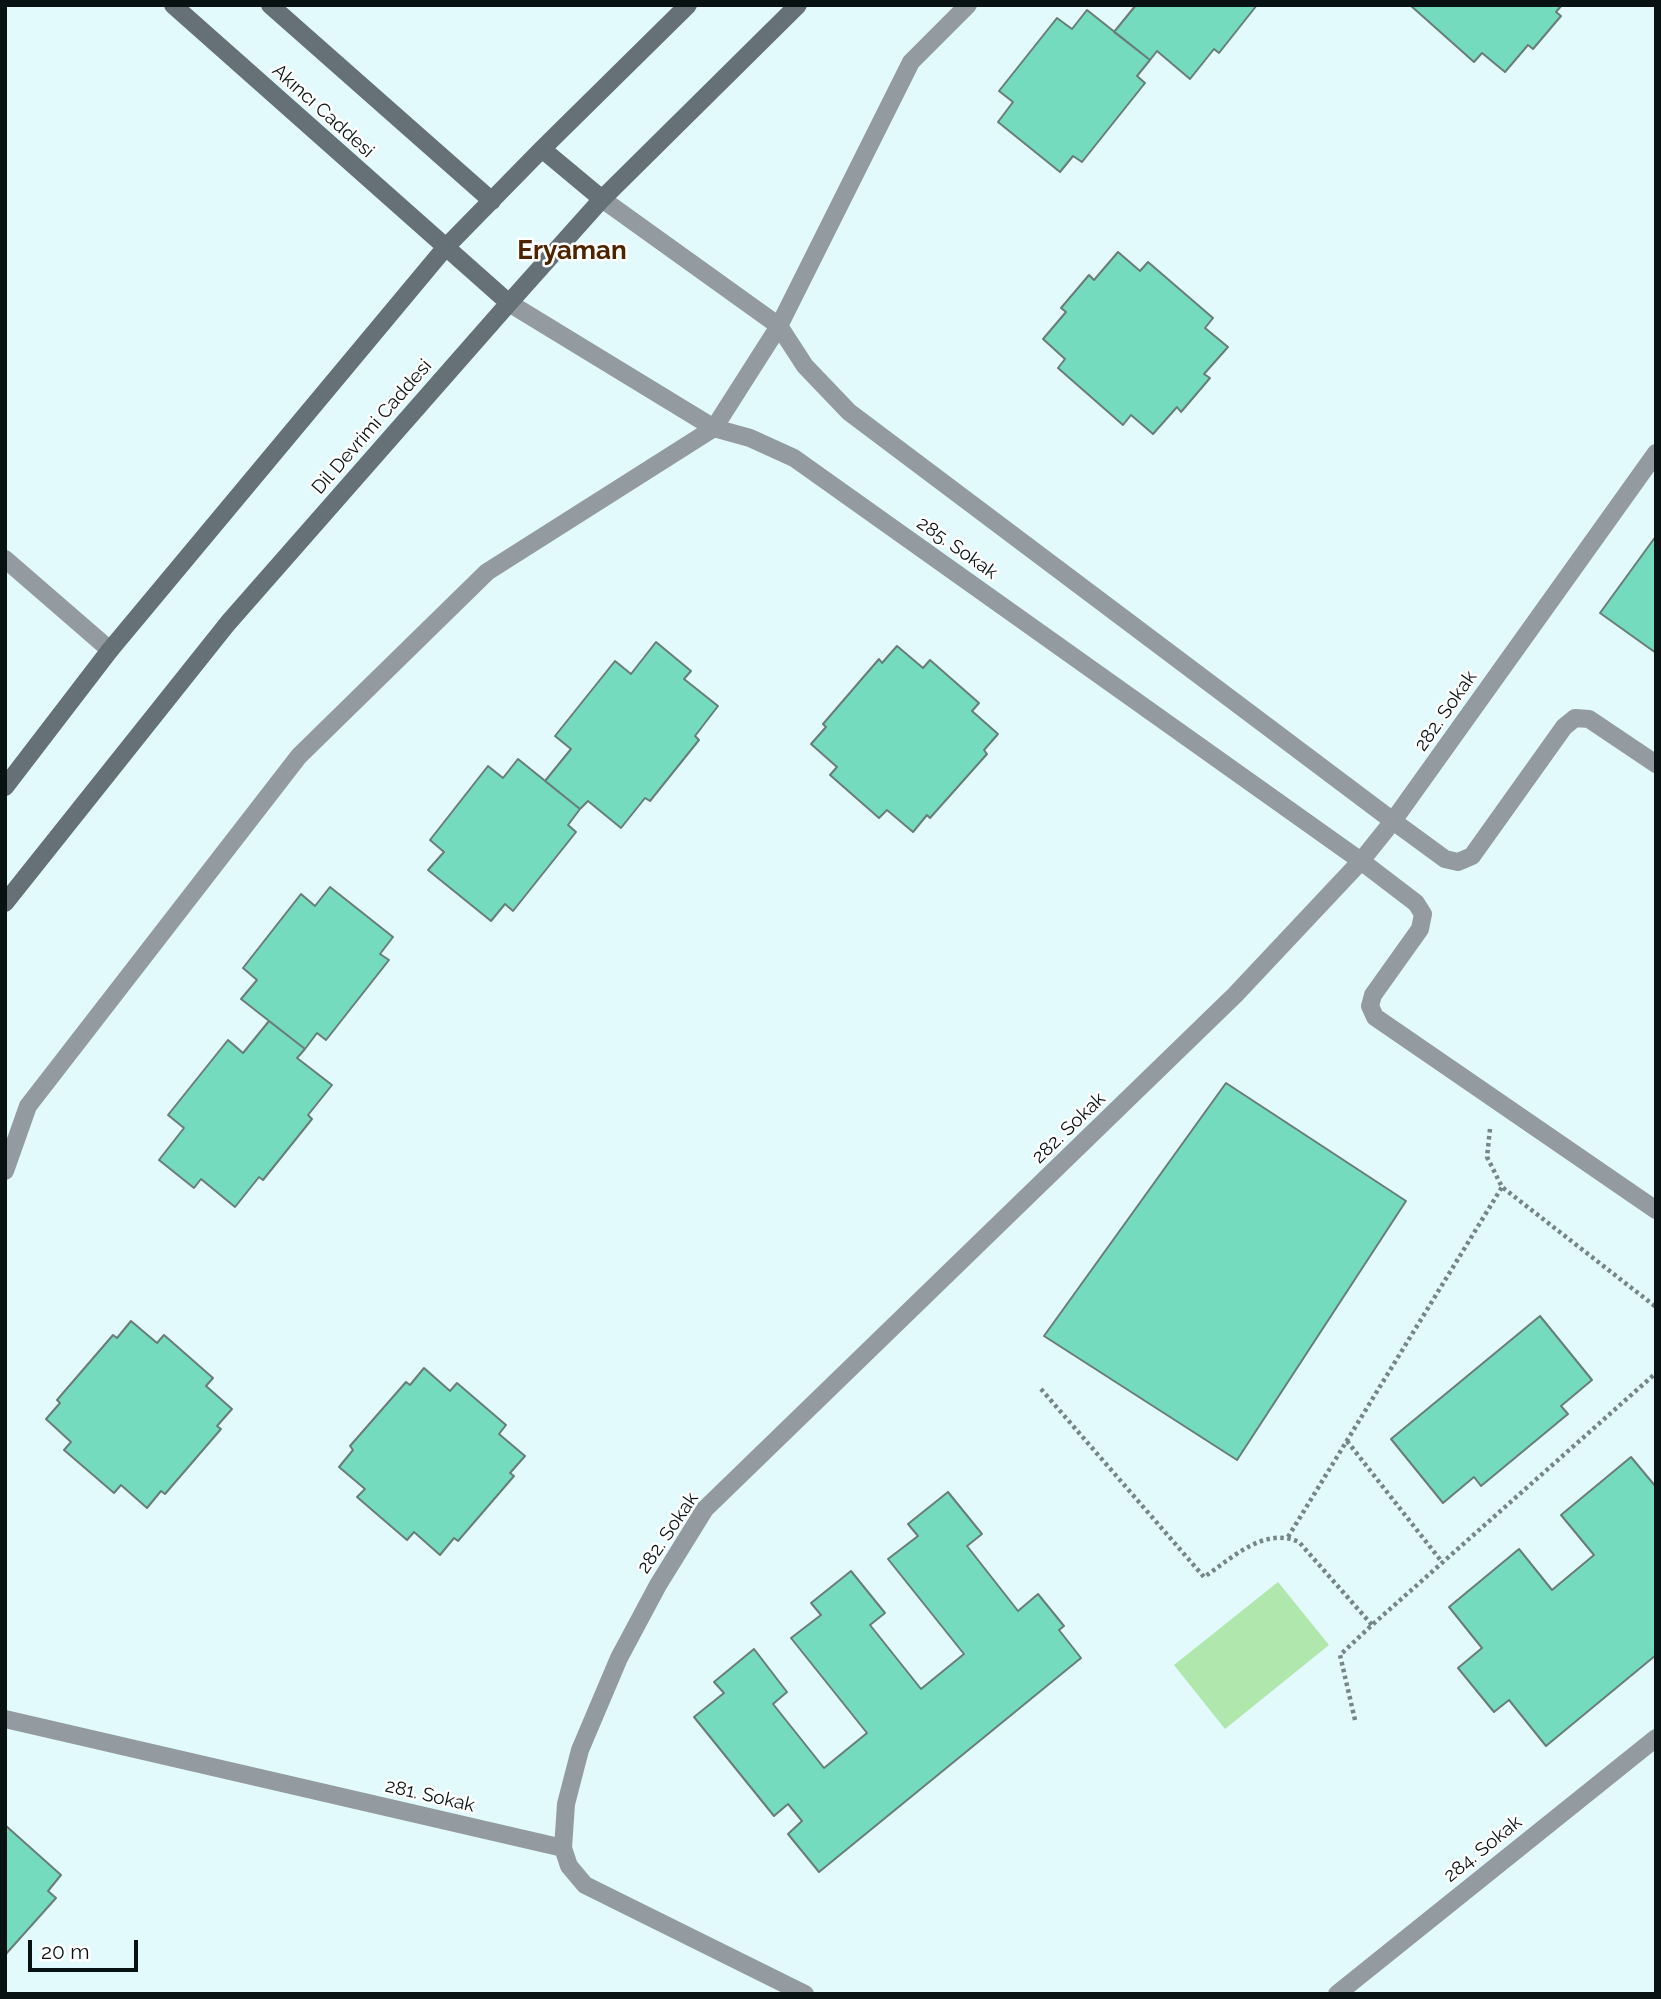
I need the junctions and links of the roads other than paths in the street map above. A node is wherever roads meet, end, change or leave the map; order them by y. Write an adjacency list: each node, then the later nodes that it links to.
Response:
1 (173, 5): 9 (main road, Akıncı Caddesi)
2 (270, 5): 8 (main road)
3 (688, 5): 6 (main road)
4 (798, 5): 7 (main road, Dil Devrimi Caddesi)
5 (968, 5): 11 (street)
6 (542, 149): 7 (main road); 8 (main road)
7 (602, 199): 10 (main road, Dil Devrimi Caddesi); 11 (street)
8 (492, 201): 9 (main road)
9 (445, 248): 10 (main road, Akıncı Caddesi); 15 (main road)
10 (509, 303): 12 (street, 285. Sokak); 20 (main road, Dil Devrimi Caddesi)
11 (779, 326): 12 (street); 18 (street)
12 (714, 428): 19 (street, 285. Sokak); 21 (street)
13 (1656, 453): 18 (street, 282. Sokak)
14 (5, 559): 15 (street)
15 (110, 649): 17 (main road)
16 (1656, 764): 18 (street)
17 (5, 787)
18 (1393, 821): 19 (street, 282. Sokak)
19 (1361, 861): 22 (street, 285. Sokak); 25 (street, 282. Sokak)
20 (5, 903)
21 (5, 1171)
22 (1656, 1210)
23 (5, 1719): 25 (street, 281. Sokak)
24 (1656, 1738): 27 (street, 284. Sokak)
25 (563, 1848): 26 (street)
26 (805, 1994)
27 (1337, 1994)

